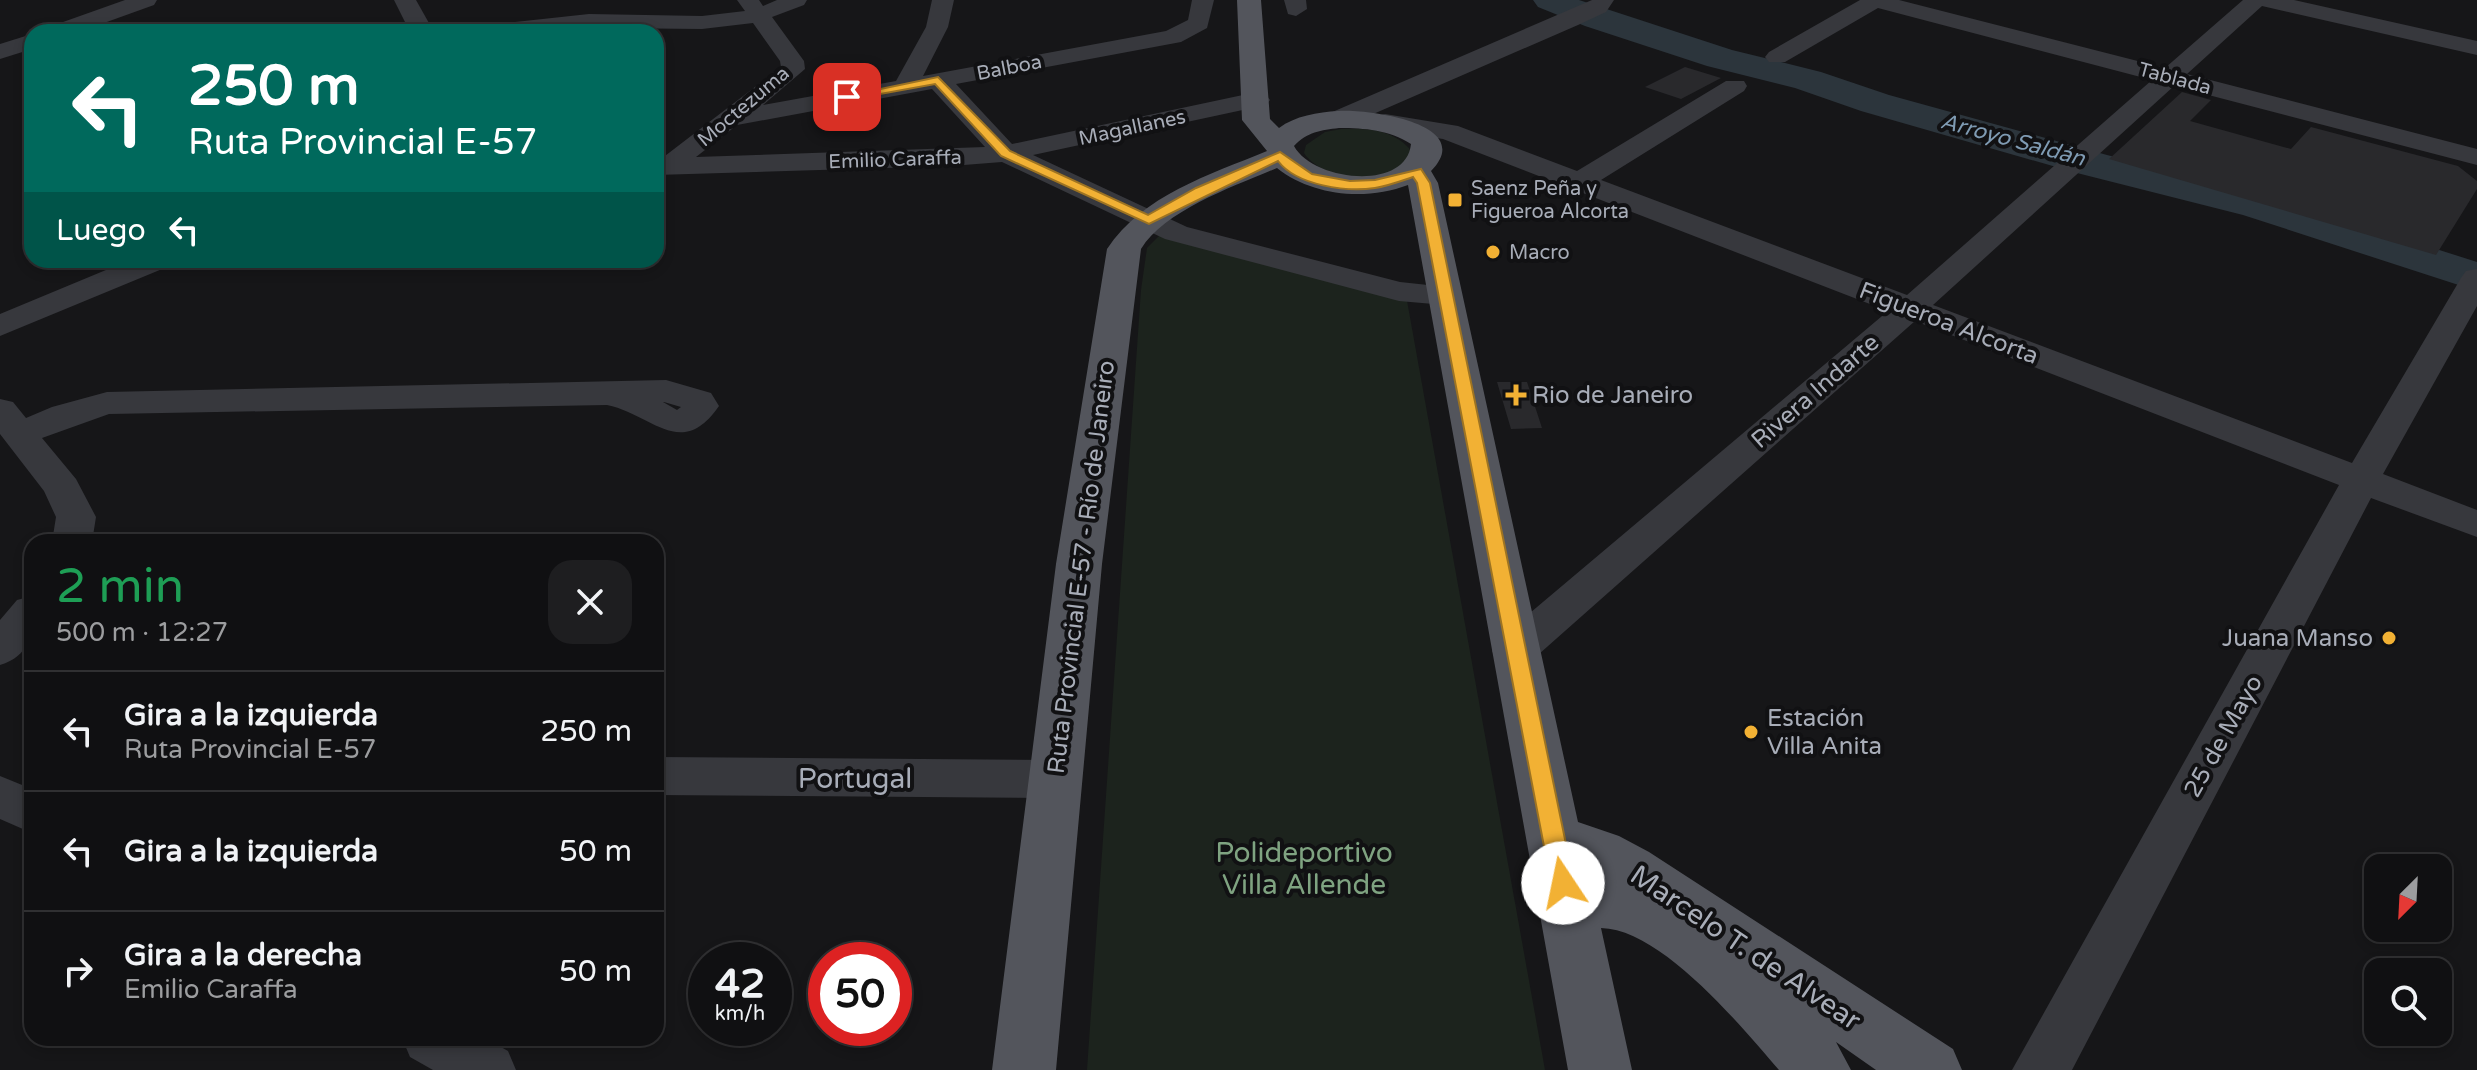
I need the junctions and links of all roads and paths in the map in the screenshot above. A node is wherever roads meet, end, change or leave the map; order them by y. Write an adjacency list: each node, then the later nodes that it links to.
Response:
1 (146, 0): 13 (street)
2 (405, 0): 14 (street)
3 (796, 0): 11 (street)
4 (943, 0): 26 (street)
5 (1249, 0): 28 (main road)
6 (1267, 0): 31 (main road)
7 (1875, 0): 20 (street); 24 (street, Tablada)
8 (2256, 0): 24 (street, Rivera Indarte)
9 (2264, 0): 18 (street)
10 (1600, 2): 23 (street)
11 (754, 7): 15 (street); 29 (street, Moctezuma)
12 (1197, 18): 16 (street); 25 (street, Balboa)
13 (79, 24)
14 (418, 24)
15 (564, 24)
16 (1110, 25)
17 (24, 44): 19 (street)
18 (2477, 48)
19 (0, 52)
20 (1777, 57)
21 (0, 60): 22 (street)
22 (24, 67)
23 (1443, 76): 30 (street); 32 (street)
24 (2169, 77): 34 (street, Tablada); 42 (street, Rivera Indarte)
25 (938, 80): 26 (street, Balboa); 33 (street)
26 (905, 86): 29 (street, Balboa)
27 (1735, 86): 37 (street)
28 (1257, 100): 31 (main road); 33 (street, Magallanes)
29 (733, 118): 35 (street, Moctezuma)
30 (1339, 119): 31 (main road, Ruta Provincial E-57 - Río de Janeiro); 32 (main road, Ruta Provincial E-57 - Río de Janeiro)
31 (1290, 142): 32 (main road); 38 (main road, Ruta Provincial E-57 - Río de Janeiro)
32 (1421, 146): 37 (street, Figueroa Alcorta); 41 (main road)
33 (1006, 153): 36 (street, Emilio Caraffa); 38 (street)
34 (2477, 157)
35 (664, 166)
36 (664, 167)
37 (1578, 182): 42 (street, Figueroa Alcorta)
38 (1149, 220): 41 (street); 53 (main road, Ruta Provincial E-57 - Río de Janeiro)
39 (137, 268): 43 (street)
40 (2472, 287): 46 (street, 25 de Mayo)
41 (1445, 295): 51 (main road)
42 (1911, 308): 46 (street, Figueroa Alcorta); 51 (street, Rivera Indarte)
43 (0, 326)
44 (607, 394): 45 (street)
45 (10, 422): 48 (street)
46 (2361, 480): 47 (street, Figueroa Alcorta); 65 (street, 25 de Mayo)
47 (2477, 524)
48 (73, 534)
49 (24, 620): 50 (street)
50 (0, 649)
51 (1514, 651): 56 (main road)
52 (664, 776): 53 (street, Portugal)
53 (1053, 779): 61 (main road, Ruta Provincial E-57 - Río de Janeiro)
54 (0, 795): 55 (street)
55 (24, 808)
56 (1553, 837): 57 (main road); 59 (main road, Marcelo T. de Alvear)
57 (1567, 906): 62 (main road); 63 (main road, Marcelo T. de Alvear)
58 (444, 1046): 60 (street)
59 (1849, 1049): 64 (main road, Marcelo T. de Alvear)
60 (487, 1070)
61 (1024, 1070)
62 (1600, 1070)
63 (1819, 1070)
64 (1930, 1070)
65 (2041, 1070)

